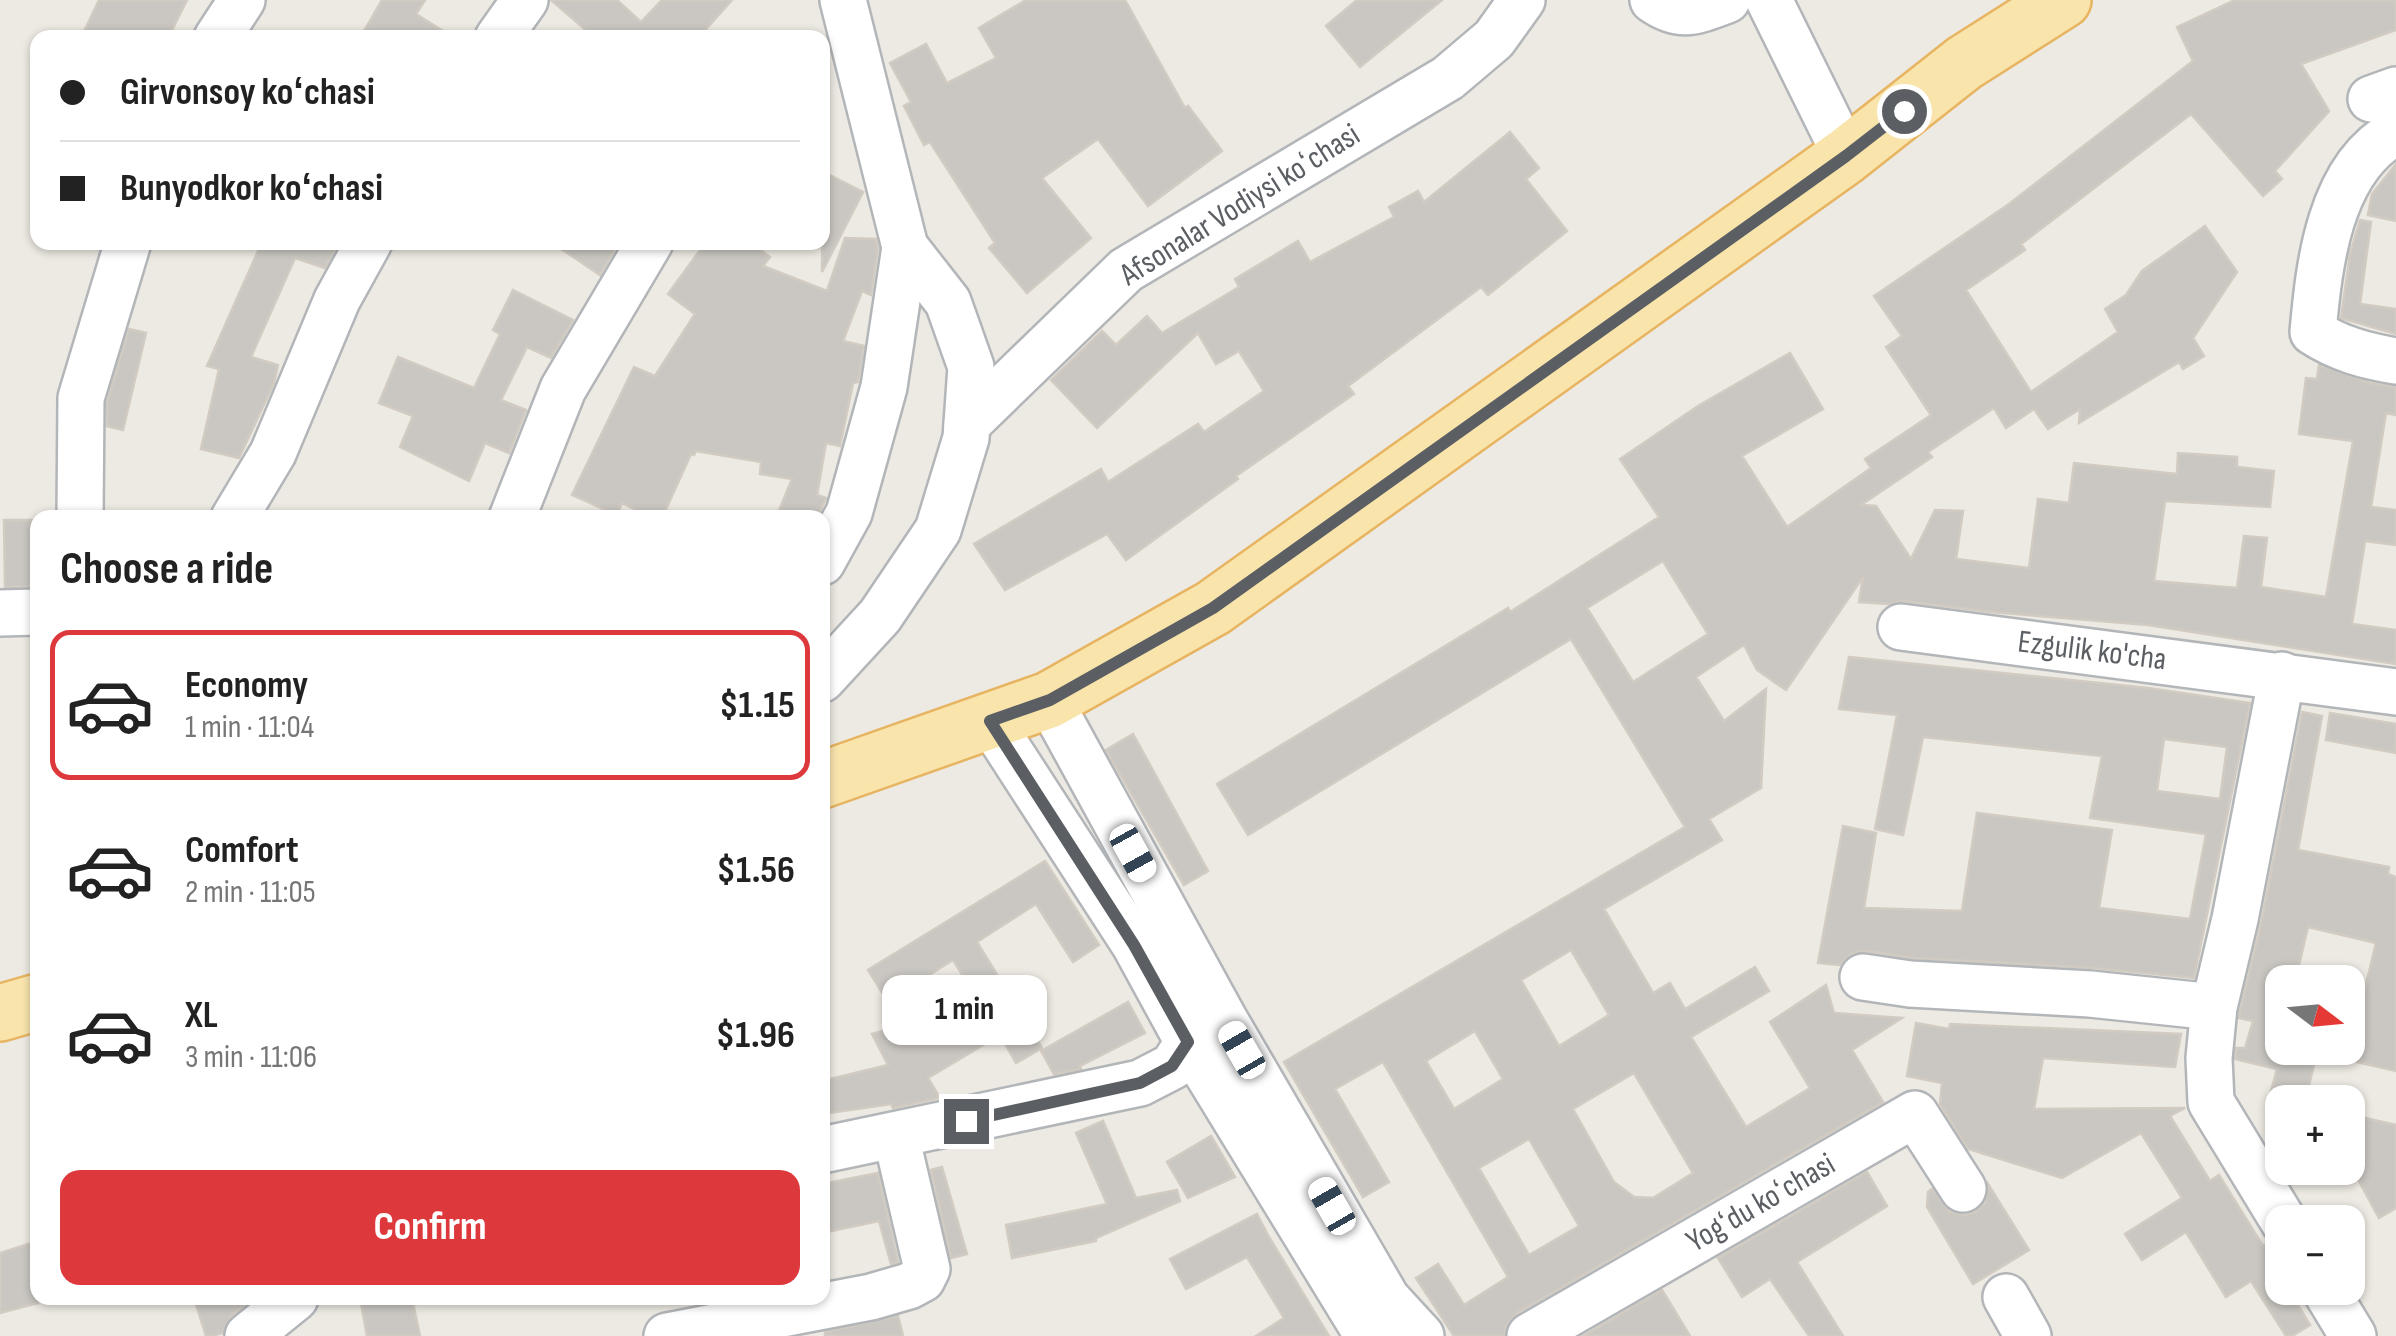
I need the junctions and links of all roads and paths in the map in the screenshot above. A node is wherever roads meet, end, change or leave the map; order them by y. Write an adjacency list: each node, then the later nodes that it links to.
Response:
1 (242, 0): 9 (street)
2 (524, 0): 10 (street)
3 (1522, 0): 18 (street, Afsonalar Vodiysi koʻchasi)
4 (1653, 0): 5 (street)
5 (1727, 0)
6 (1769, 0): 12 (street)
7 (2063, 0): 12 (main road)
8 (848, 16): 13 (street)
9 (221, 30)
10 (503, 30)
11 (2388, 107): 17 (street)
12 (1846, 156): 29 (main road)
13 (905, 247): 18 (street); 22 (street)
14 (126, 250): 19 (street)
15 (365, 250): 20 (street)
16 (645, 250): 21 (street)
17 (2396, 361)
18 (967, 424): 26 (street)
19 (80, 510)
20 (239, 510)
21 (515, 510)
22 (830, 547)
23 (30, 612): 24 (street)
24 (0, 613)
25 (1901, 627): 27 (street, Ezgulik ko'cha)
26 (830, 670)
27 (2282, 675): 28 (street, Ezgulik ko'cha); 34 (street)
28 (2396, 692)
29 (1050, 700): 30 (main road); 48 (street)
30 (990, 721): 31 (main road); 36 (street)
31 (830, 777)
32 (1863, 977): 34 (street)
33 (30, 1004): 35 (main road)
34 (2214, 1007): 40 (street)
35 (0, 1013)
36 (1188, 1042): 37 (street); 47 (street)
37 (896, 1136): 38 (street); 43 (street)
38 (830, 1148)
39 (1963, 1189): 49 (street, Yogʻdu koʻchasi)
40 (2274, 1205)
41 (286, 1305): 45 (street)
42 (829, 1305): 46 (street)
43 (830, 1305)
44 (2335, 1305): 50 (street)
45 (248, 1336)
46 (668, 1336)
47 (1368, 1336)
48 (1421, 1336)
49 (1530, 1336)
50 (2354, 1336)

